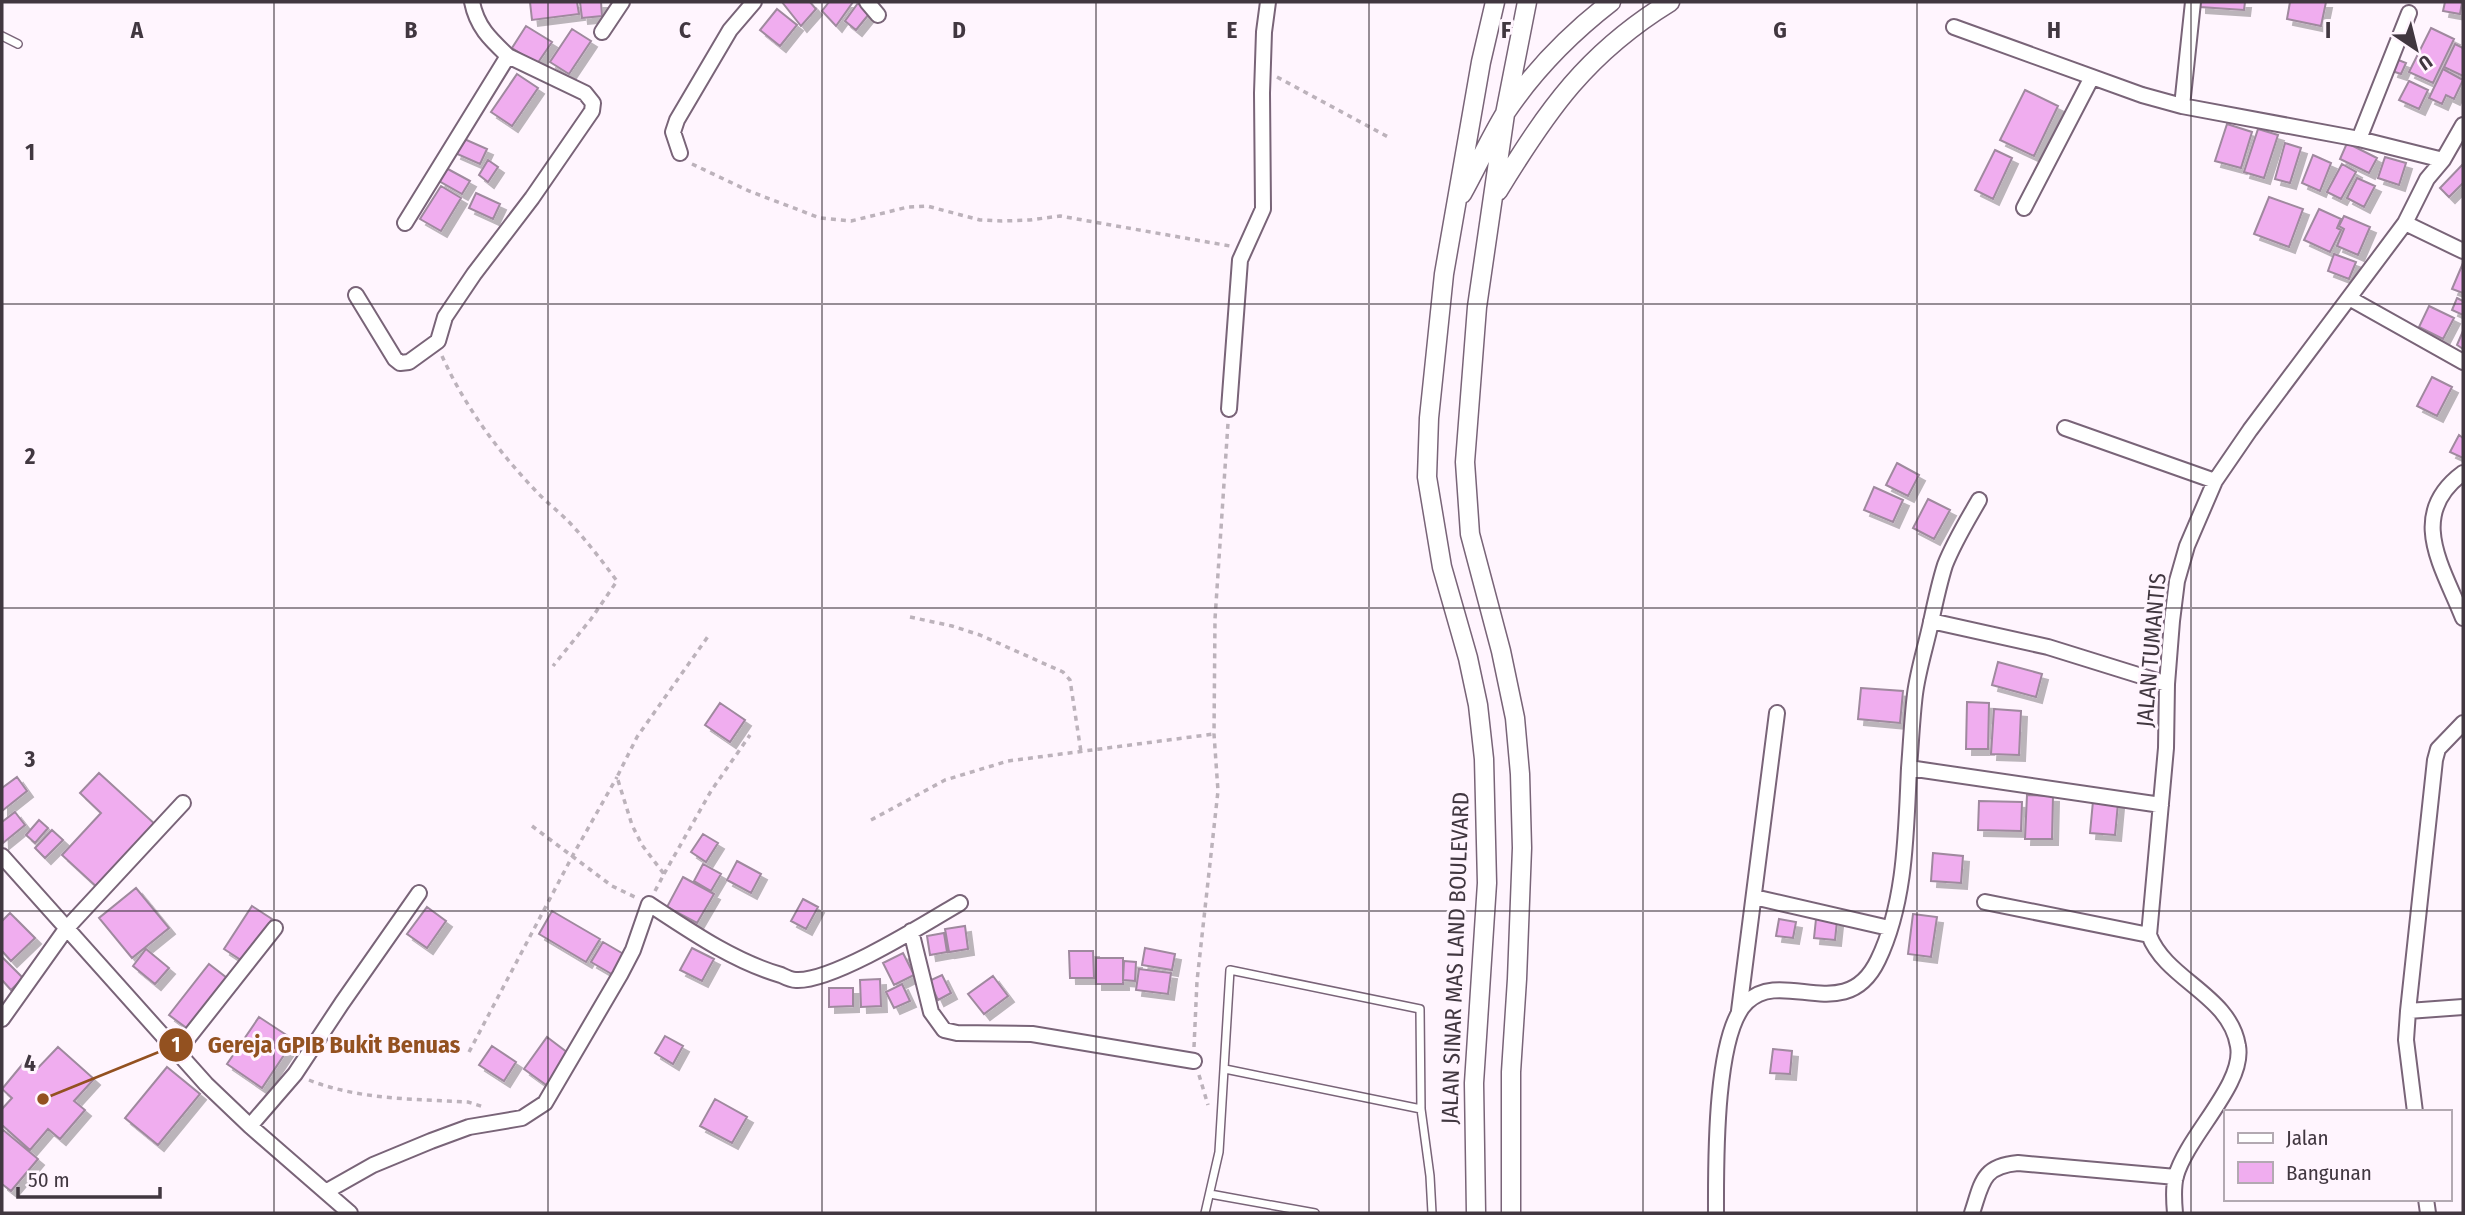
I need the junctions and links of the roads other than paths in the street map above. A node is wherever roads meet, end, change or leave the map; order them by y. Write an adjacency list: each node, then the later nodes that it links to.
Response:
1 (472, 2): 19 (street)
2 (622, 2): 15 (street)
3 (754, 2): 25 (street)
4 (867, 2): 12 (street)
5 (1268, 2): 36 (street)
6 (1495, 2): 28 (street, JALAN SINAR MAS LAND BOULEVARD)
7 (1527, 2): 22 (street)
8 (1611, 2): 13 (street)
9 (1671, 2): 17 (street)
10 (2193, 2): 21 (street)
11 (2409, 13): 24 (street)
12 (878, 15)
13 (1594, 15): 17 (street); 22 (street)
14 (1954, 27): 20 (street)
15 (602, 32)
16 (2, 36): 18 (lane)
17 (1616, 40): 27 (street)
18 (18, 44)
19 (508, 56): 30 (street); 33 (street)
20 (2092, 78): 21 (street); 29 (street)
21 (2182, 106): 24 (street)
22 (1505, 114): 27 (street); 28 (street)
23 (2463, 125): 26 (street, JALAN TUMANTIS)
24 (2359, 139): 26 (street)
25 (680, 153)
26 (2443, 160): 31 (street, JALAN TUMANTIS)
27 (1495, 197): 77 (street)
28 (1455, 206): 76 (street, JALAN SINAR MAS LAND BOULEVARD)
29 (2024, 208)
30 (405, 223)
31 (2404, 223): 32 (street); 34 (street, JALAN TUMANTIS)
32 (2463, 251)
33 (356, 295)
34 (2349, 298): 35 (street); 39 (street, JALAN TUMANTIS)
35 (2463, 362)
36 (1228, 409)
37 (2065, 428): 39 (street)
38 (2463, 473): 41 (street)
39 (2215, 481): 43 (street, JALAN TUMANTIS)
40 (1979, 500): 42 (street)
41 (2463, 618)
42 (1931, 621): 43 (street); 46 (street)
43 (2167, 684): 48 (street, JALAN TUMANTIS)
44 (1777, 713): 51 (street)
45 (2463, 723): 60 (street)
46 (1909, 768): 48 (street); 55 (street)
47 (183, 803): 56 (street)
48 (2161, 805): 58 (street, JALAN TUMANTIS)
49 (2, 856): 56 (street)
50 (419, 893): 68 (street)
51 (1754, 897): 55 (street); 61 (street)
52 (1984, 902): 58 (street)
53 (960, 903): 57 (street)
54 (275, 928): 63 (street)
55 (1889, 928): 61 (street)
56 (66, 929): 62 (street); 63 (street)
57 (911, 931): 64 (street); 70 (street)
58 (2149, 934): 69 (street)
59 (2463, 1007): 60 (street)
60 (2408, 1011): 67 (street)
61 (1738, 1015): 78 (street)
62 (2, 1019)
63 (177, 1052): 68 (street)
64 (1194, 1061)
65 (1225, 1069): 66 (lane); 66 (lane); 71 (lane)
66 (1421, 1109): 75 (lane)
67 (2415, 1110)
68 (250, 1126): 70 (street)
69 (2176, 1177): 79 (street); 80 (street)
70 (327, 1191): 72 (street)
71 (1210, 1194): 73 (lane); 74 (lane)
72 (350, 1213)
73 (1205, 1213)
74 (1315, 1213)
75 (1432, 1213)
76 (1476, 1213)
77 (1511, 1213)
78 (1716, 1213)
79 (1972, 1213)
80 (2175, 1213)

